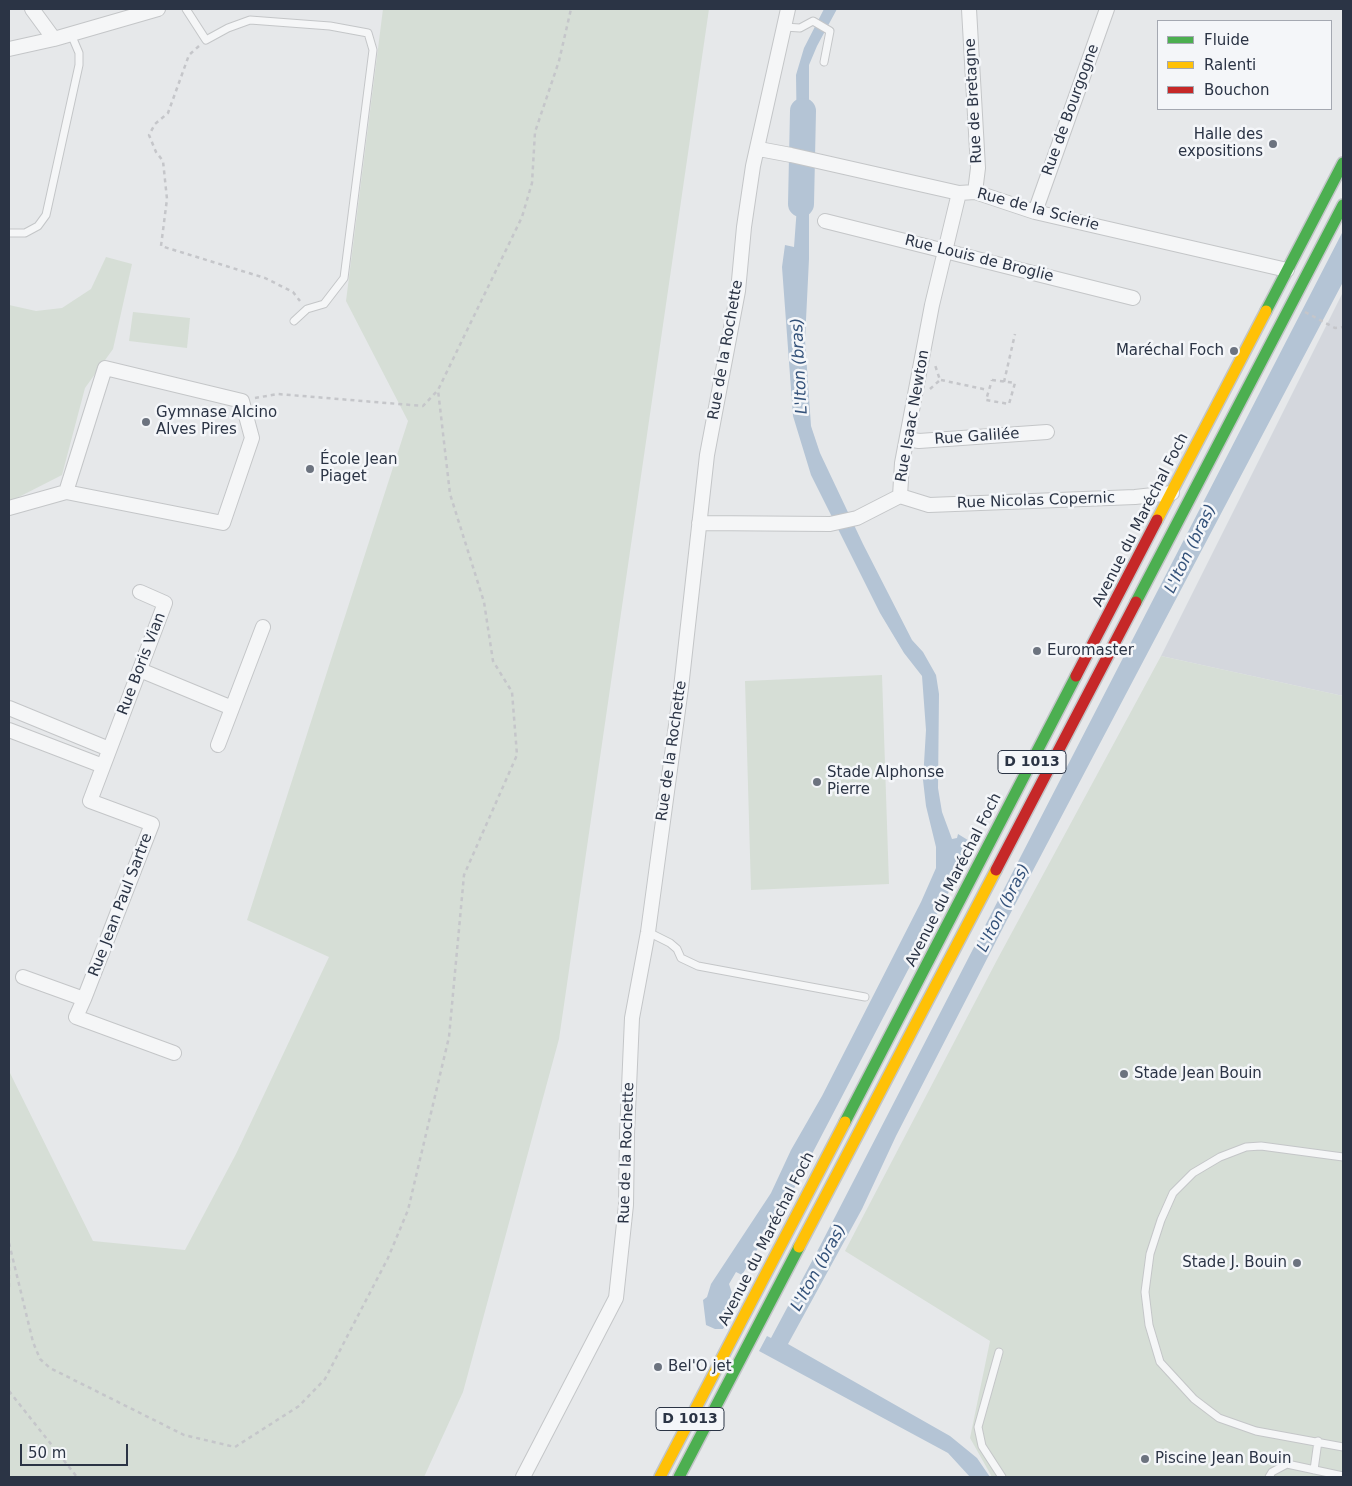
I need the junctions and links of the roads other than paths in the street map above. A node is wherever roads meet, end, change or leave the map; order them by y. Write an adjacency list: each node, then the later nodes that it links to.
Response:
1 (32, 9): 9 (street)
2 (158, 9): 8 (street)
3 (186, 9): 23 (lane)
4 (788, 9): 7 (street, Rue de la Rochette)
5 (969, 9): 14 (street, Rue de Bretagne)
6 (1107, 9): 17 (street, Rue de Bourgogne)
7 (784, 27): 11 (lane); 12 (street, Rue de la Rochette)
8 (71, 34): 9 (street); 19 (lane)
9 (54, 39): 10 (street)
10 (9, 49)
11 (824, 62)
12 (758, 149): 15 (street, Rue de la Scierie); 30 (street, Rue de la Rochette)
13 (1343, 163): 21 (main road, Avenue du Maréchal Foch / D 1013)
14 (974, 192): 15 (street, Rue de la Scierie); 17 (street, Rue de la Scierie)
15 (959, 193): 20 (street, Rue Isaac Newton)
16 (1343, 205): 53 (main road, Avenue du Maréchal Foch / D 1013)
17 (1035, 212): 21 (street, Rue de la Scierie)
18 (825, 221): 20 (street, Rue Louis de Broglie)
19 (9, 232)
20 (946, 251): 22 (street, Rue Louis de Broglie); 25 (street, Rue Isaac Newton)
21 (1287, 270): 27 (main road, Avenue du Maréchal Foch / D 1013)
22 (1132, 298)
23 (294, 321)
24 (1047, 432): 25 (street, Rue Galilée)
25 (907, 439): 28 (street, Rue Isaac Newton)
26 (66, 492): 26 (street); 29 (street)
27 (1172, 493): 28 (street, Rue Nicolas Copernic); 52 (main road, Avenue du Maréchal Foch / D 1013)
28 (900, 496): 30 (street, Rue Isaac Newton)
29 (9, 508)
30 (700, 522): 40 (street, Rue de la Rochette)
31 (140, 592): 33 (street, Rue Boris Vian)
32 (263, 627): 35 (street)
33 (140, 670): 35 (street); 38 (street, Rue Boris Vian)
34 (9, 708): 38 (street)
35 (232, 708): 37 (street)
36 (9, 730): 39 (street)
37 (218, 745)
38 (109, 749): 39 (street, Rue Jean Paul Sartre)
39 (103, 766): 43 (street, Rue Jean Paul Sartre)
40 (648, 932): 42 (lane); 51 (street, Rue de la Rochette)
41 (23, 977): 43 (street)
42 (865, 996)
43 (84, 999): 44 (street, Rue Jean Paul Sartre)
44 (174, 1053)
45 (1343, 1157): 47 (lane)
46 (999, 1352): 54 (lane)
47 (1318, 1441): 48 (lane); 49 (lane)
48 (1343, 1447)
49 (1314, 1470): 50 (lane); 55 (lane)
50 (1343, 1476)
51 (523, 1477)
52 (660, 1477)
53 (679, 1477)
54 (1002, 1477)
55 (1269, 1477)

